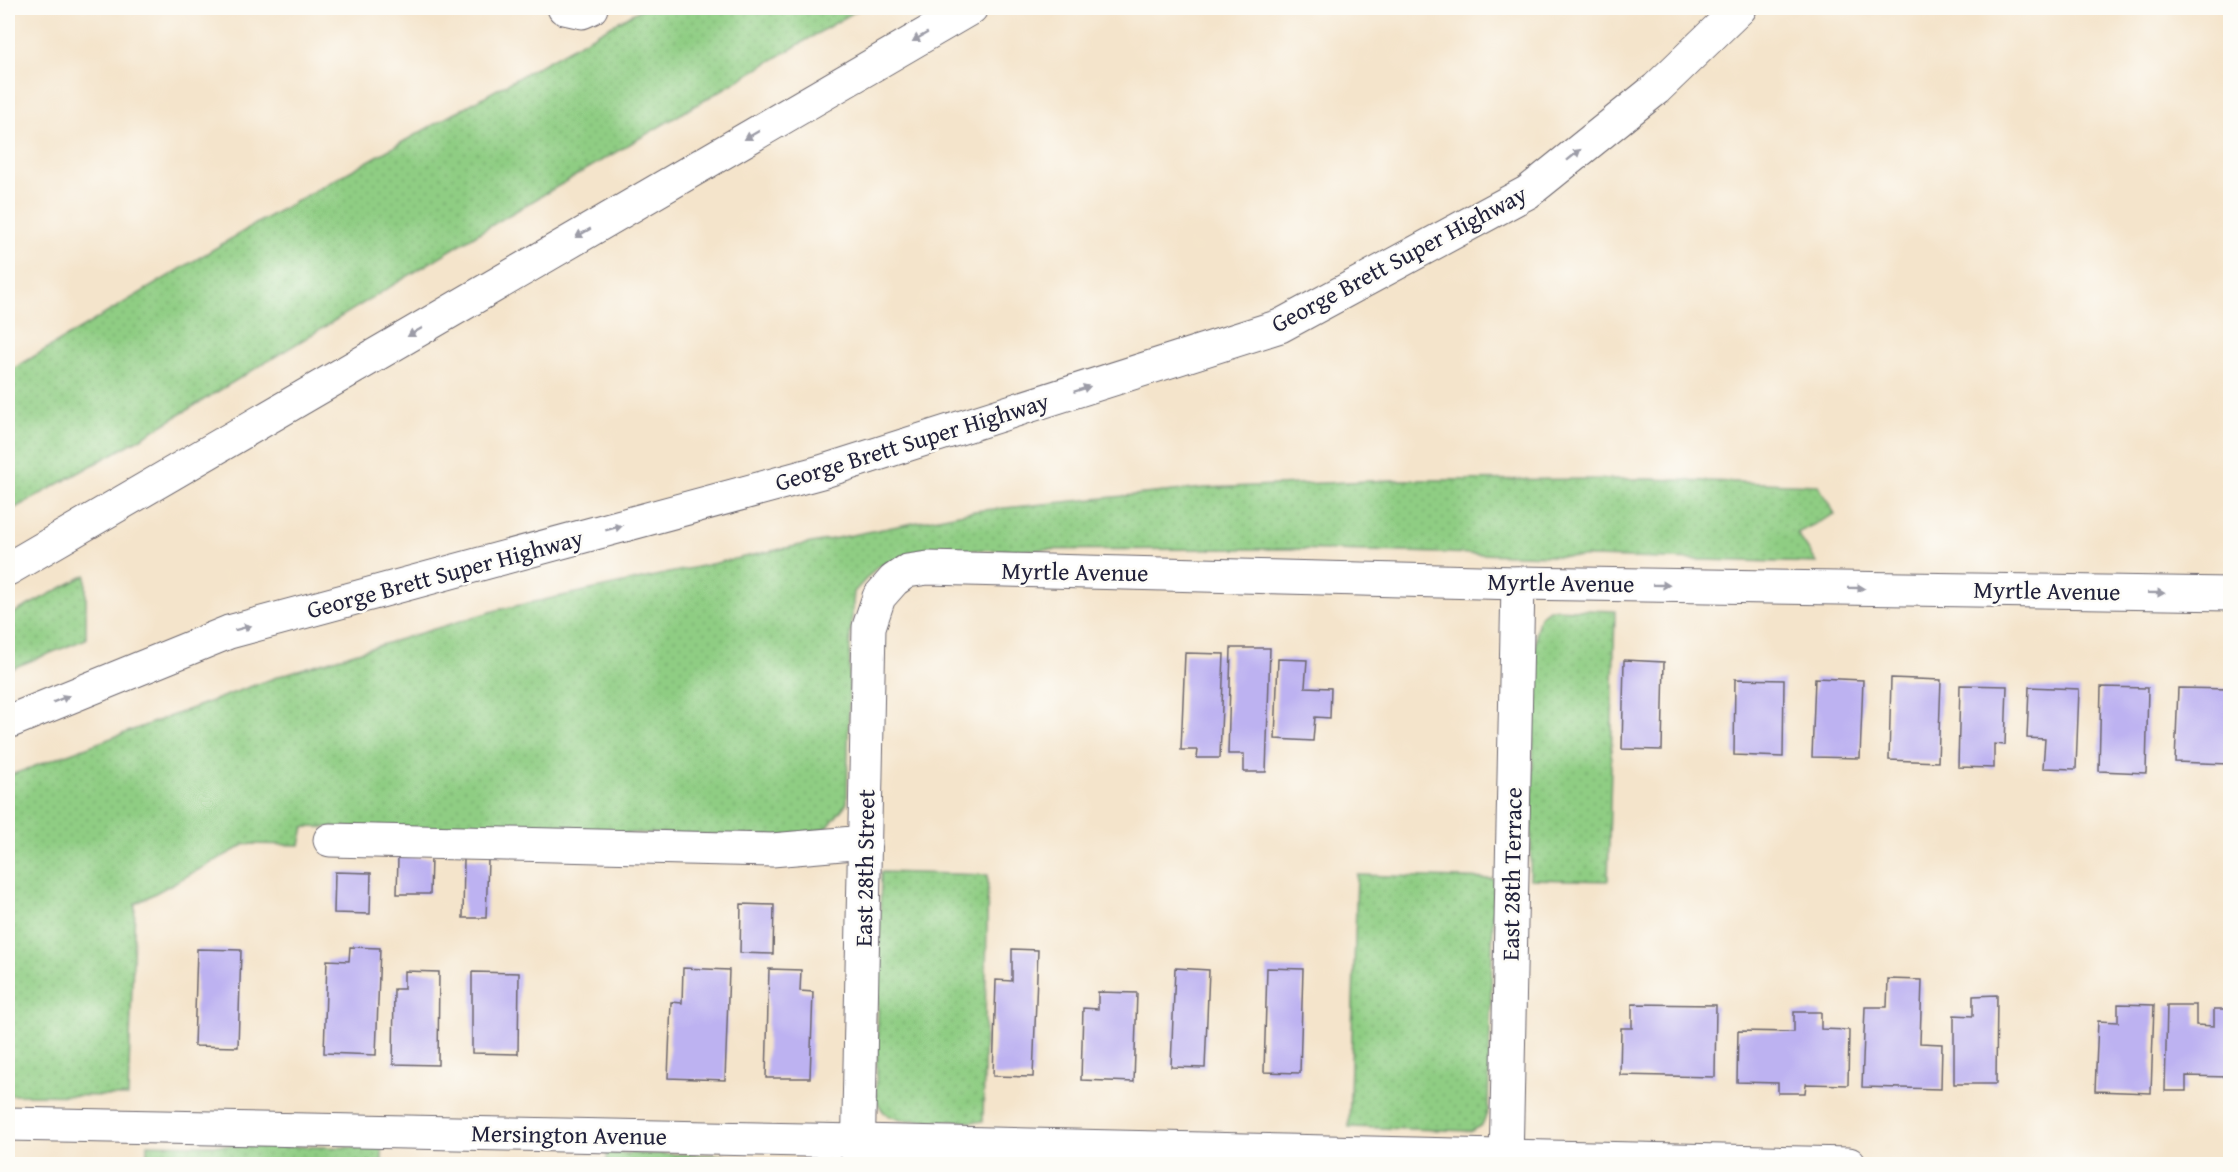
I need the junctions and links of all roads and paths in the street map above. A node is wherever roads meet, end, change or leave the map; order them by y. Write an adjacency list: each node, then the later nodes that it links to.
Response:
1 (971, 8): 3 (main road, one-way to 3)
2 (1740, 8): 7 (main road, George Brett Super Highway, one-way to 2)
3 (8, 569)
4 (894, 580): 5 (main road, Myrtle Avenue); 9 (main road, East 28th Street)
5 (1518, 583): 6 (main road, Myrtle Avenue, one-way to 6); 12 (main road, East 28th Terrace)
6 (2230, 594)
7 (8, 722)
8 (330, 840): 9 (main road)
9 (865, 842): 11 (main road, East 28th Street)
10 (8, 1124): 11 (main road, Mersington Avenue)
11 (859, 1153): 12 (main road, Mersington Avenue)
12 (1506, 1161): 13 (main road, Mersington Avenue)
13 (1850, 1164)

